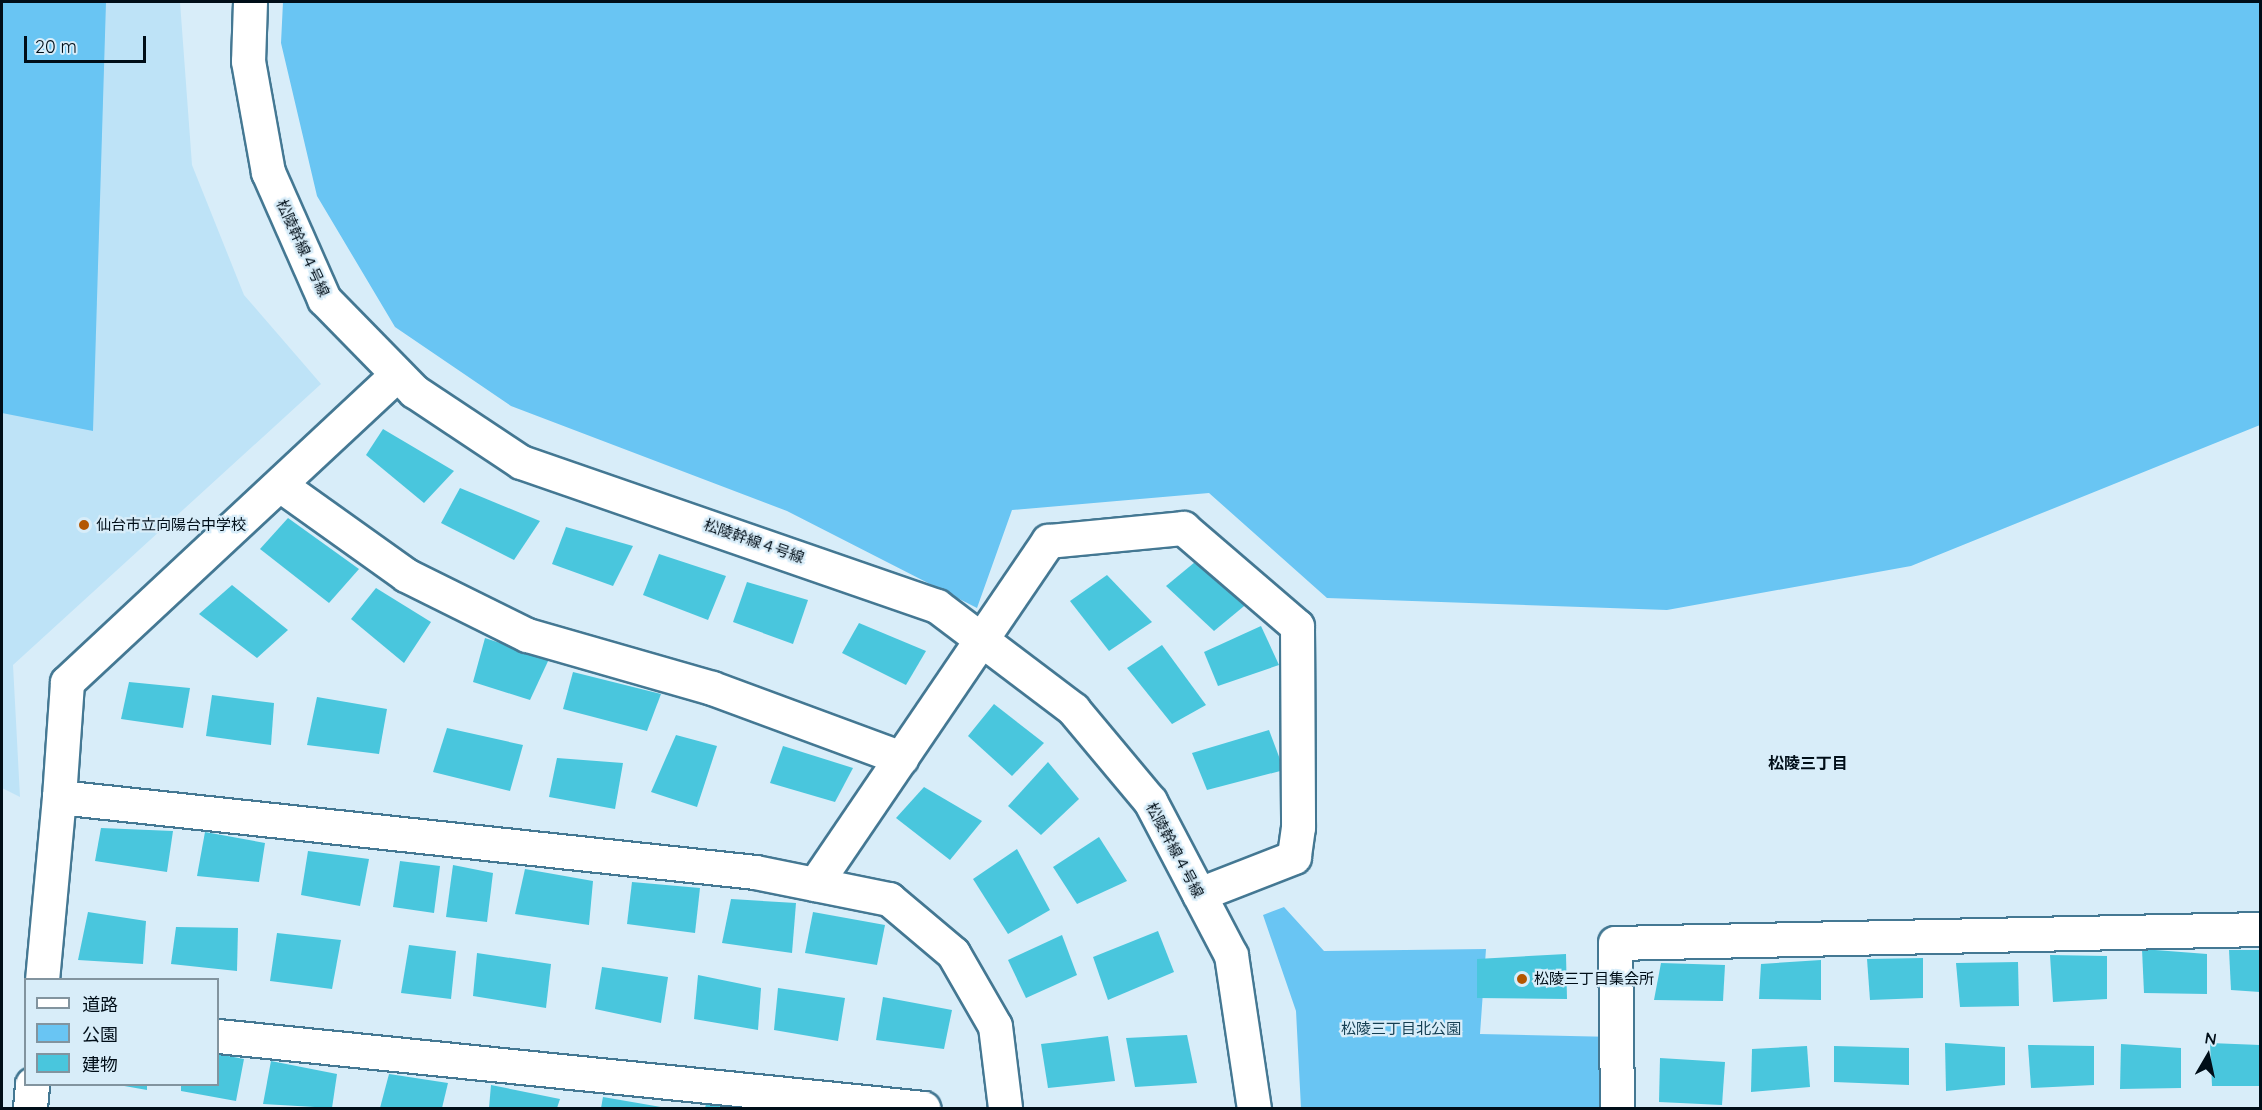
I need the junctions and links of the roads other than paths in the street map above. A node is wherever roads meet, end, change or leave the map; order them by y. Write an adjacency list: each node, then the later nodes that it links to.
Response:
1 (250, 2): 2 (street, 松陵幹線４号線)
2 (397, 374): 3 (street); 4 (street, 松陵幹線４号線)
3 (280, 485): 5 (street); 6 (street)
4 (981, 639): 5 (street); 8 (street, 松陵幹線４号線); 8 (street)
5 (901, 758): 7 (street)
6 (59, 797): 7 (street); 10 (street)
7 (815, 884): 15 (street)
8 (1199, 894): 16 (street, 松陵幹線４号線)
9 (2260, 929): 17 (street)
10 (42, 978)
11 (219, 1036): 14 (street)
12 (32, 1086): 13 (street)
13 (30, 1108)
14 (923, 1108)
15 (1005, 1108)
16 (1254, 1108)
17 (1617, 1108)

